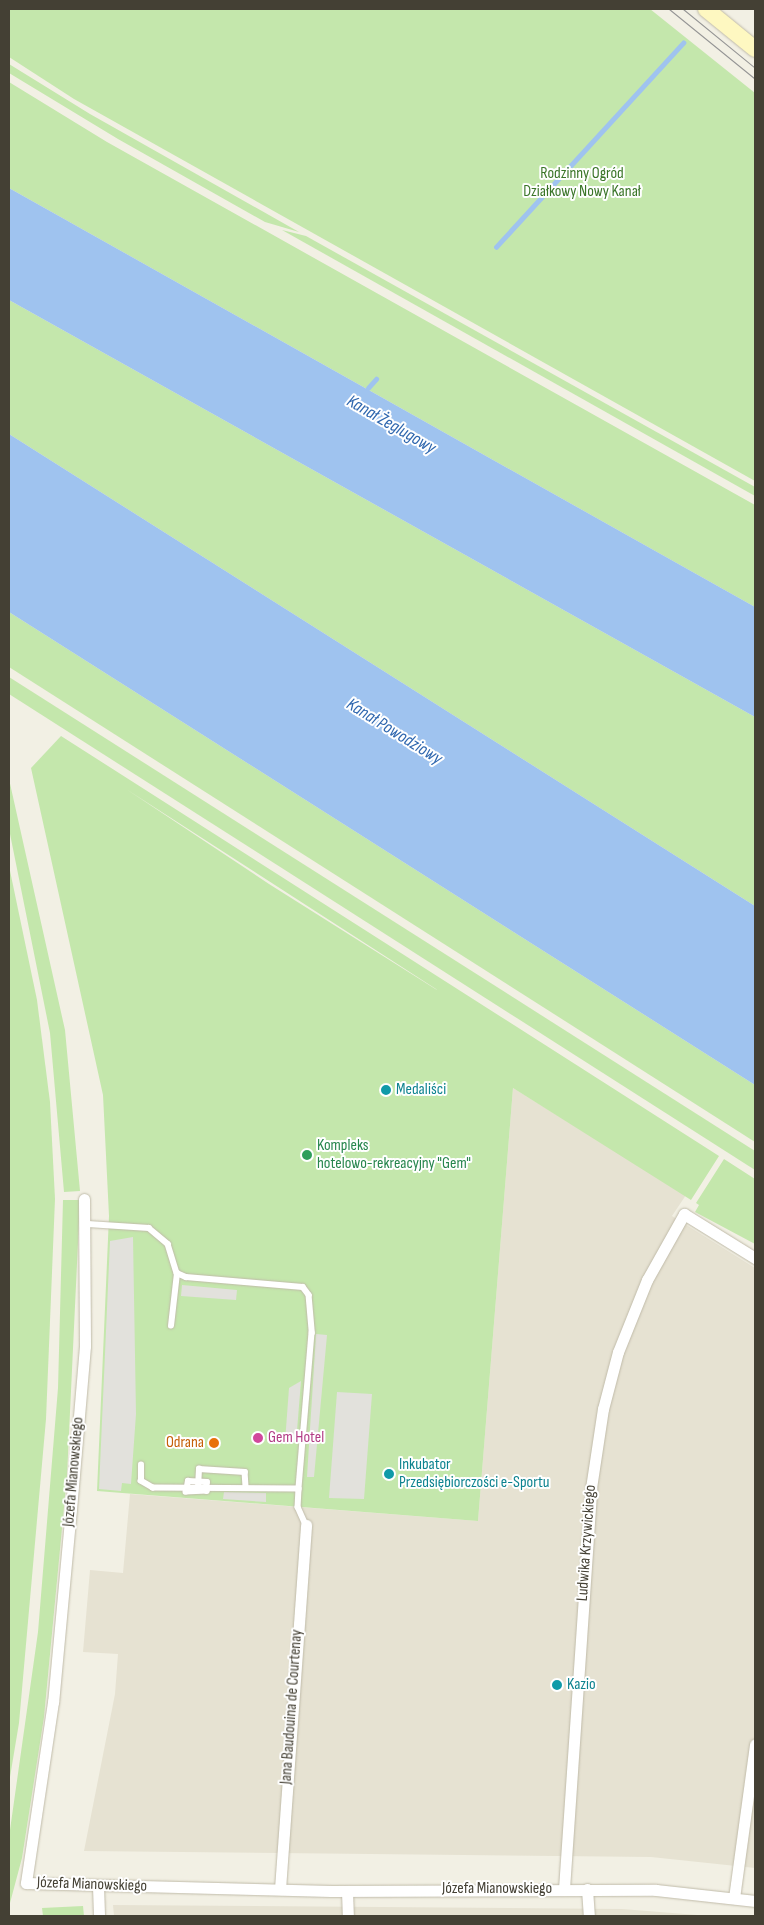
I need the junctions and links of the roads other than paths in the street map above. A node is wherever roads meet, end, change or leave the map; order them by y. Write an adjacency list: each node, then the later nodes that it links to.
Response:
1 (711, 10): 2 (street)
2 (755, 49)
3 (84, 1199): 4 (street, Józefa Mianowskiego)
4 (88, 1224): 6 (lane); 16 (street, Józefa Mianowskiego)
5 (755, 1258): 19 (street, Ludwika Krzywickiego)
6 (178, 1274): 7 (lane); 13 (lane)
7 (172, 1326)
8 (141, 1465): 12 (lane)
9 (198, 1485): 10 (lane); 11 (lane); 12 (lane)
10 (207, 1488): 11 (lane); 12 (lane)
11 (246, 1488): 13 (lane)
12 (186, 1489)
13 (299, 1490): 14 (lane)
14 (306, 1525): 18 (street, Jana Baudouina de Courtenay)
15 (755, 1744): 21 (street)
16 (98, 1886): 18 (street, Józefa Mianowskiego); 23 (street)
17 (587, 1888): 19 (street, Józefa Mianowskiego); 21 (street, Józefa Mianowskiego); 25 (street)
18 (280, 1889): 20 (street, Józefa Mianowskiego)
19 (564, 1889): 20 (street, Józefa Mianowskiego)
20 (347, 1891): 24 (street)
21 (734, 1898): 22 (street, Józefa Mianowskiego)
22 (755, 1902)
23 (99, 1916)
24 (348, 1916)
25 (590, 1916)

